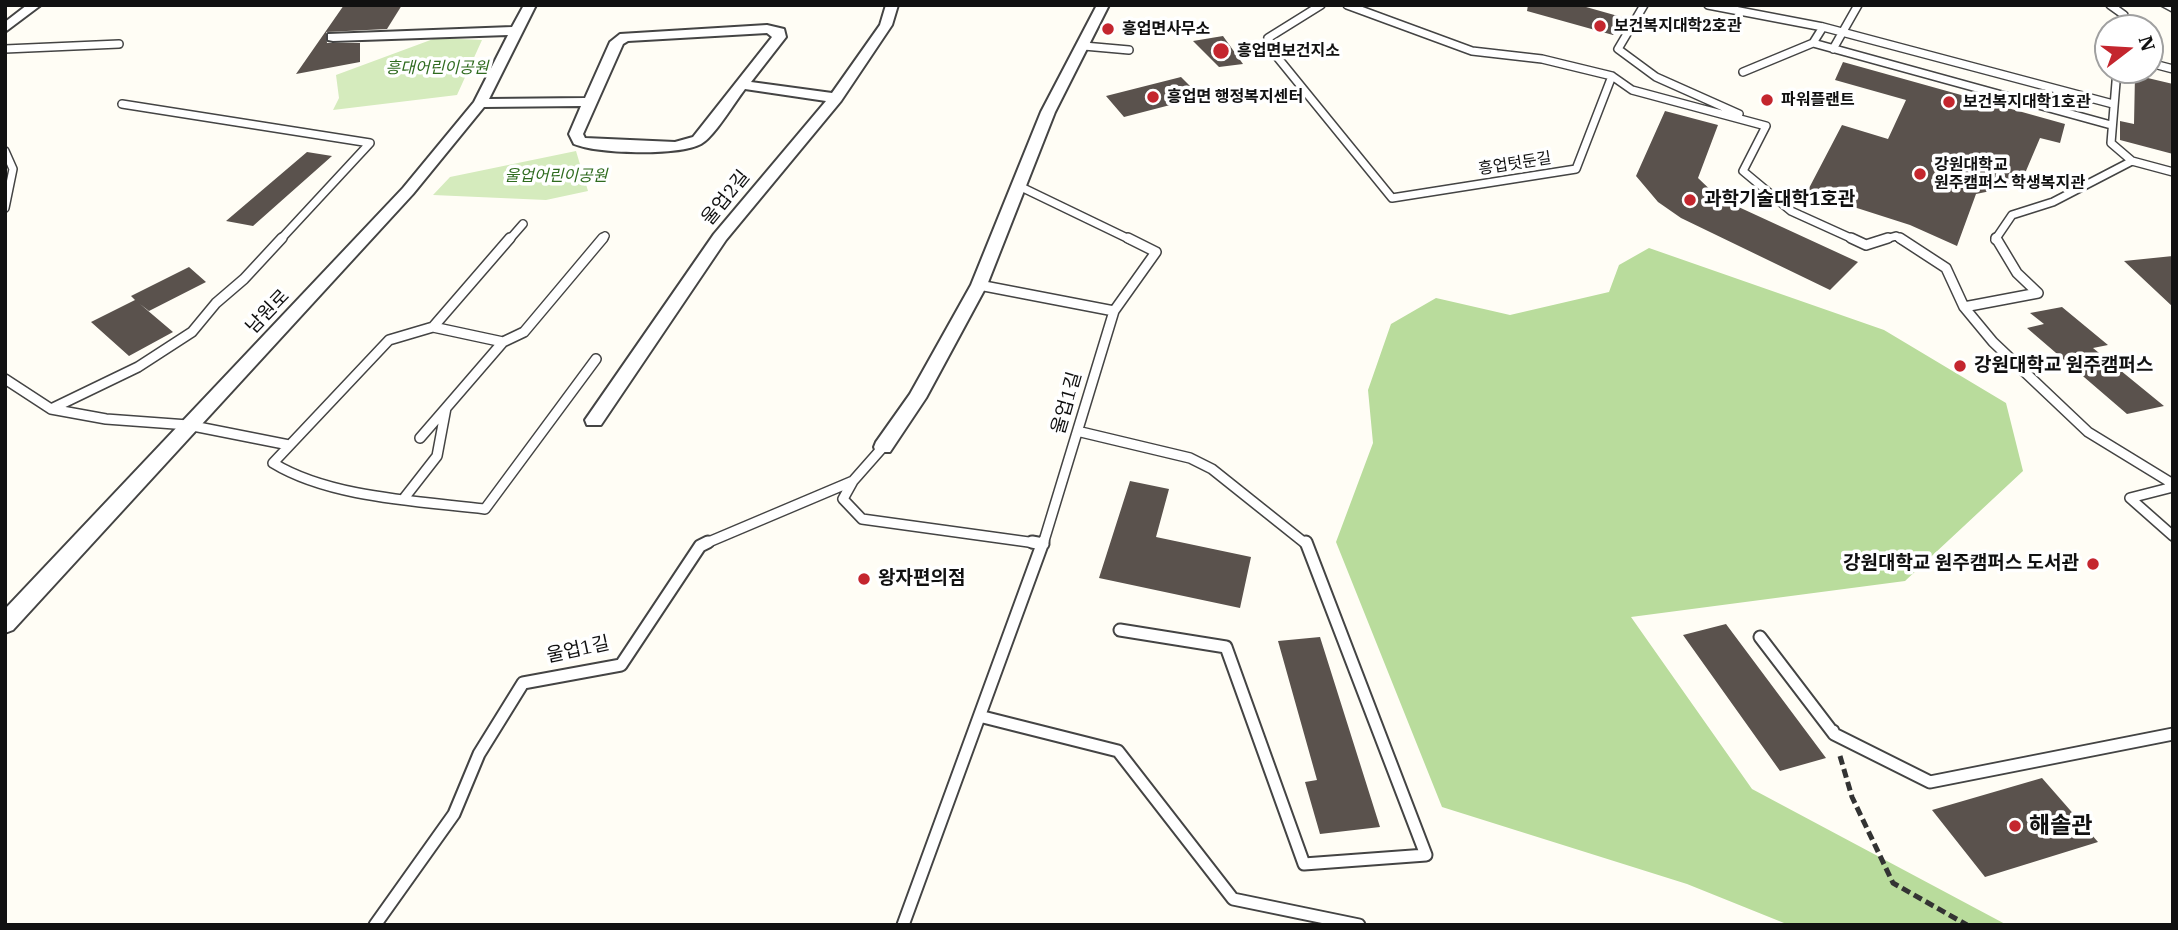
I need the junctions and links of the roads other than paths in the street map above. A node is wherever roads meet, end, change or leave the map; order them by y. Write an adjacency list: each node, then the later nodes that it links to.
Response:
1 (35, 5): 13 (street)
2 (530, 5): 14 (street, 남원로)
3 (892, 5): 27 (street, 울업2길)
4 (1103, 5): 19 (street, 울업1길)
5 (1321, 5): 24 (lane, 흥업텃둔길)
6 (1347, 5): 24 (lane)
7 (1644, 5): 33 (lane)
8 (1708, 5): 12 (lane)
9 (1858, 5): 15 (lane)
10 (2167, 5): 11 (street)
11 (2173, 8)
12 (1824, 27): 15 (lane); 17 (lane)
13 (5, 28)
14 (516, 31): 16 (street); 29 (street, 남원로)
15 (1844, 32): 21 (lane); 31 (lane)
16 (333, 37)
17 (1813, 43): 21 (lane); 23 (lane)
18 (120, 44): 20 (lane)
19 (1084, 46): 22 (lane); 37 (street, 울업1길)
20 (5, 49)
21 (1833, 49): 32 (lane)
22 (1129, 50)
23 (1743, 72)
24 (1612, 76): 33 (lane)
25 (2115, 84): 31 (lane)
26 (745, 85): 27 (street); 28 (street); 28 (street)
27 (836, 98): 50 (street, 울업2길)
28 (591, 102): 29 (street)
29 (480, 103): 51 (street, 남원로)
30 (122, 104): 49 (lane)
31 (2113, 104): 32 (lane)
32 (2111, 125): 35 (lane)
33 (1766, 126): 42 (lane)
34 (5, 151): 38 (lane)
35 (2132, 161): 36 (lane); 42 (lane)
36 (2173, 172)
37 (1019, 186): 41 (street, 울업1길); 43 (lane, 울업1길)
38 (5, 208)
39 (523, 225): 44 (lane)
40 (606, 236): 45 (lane)
41 (979, 285): 43 (lane); 55 (street, 울업1길)
42 (1964, 307): 57 (lane)
43 (1114, 312): 52 (lane, 울업1길)
44 (433, 327): 45 (lane); 54 (lane)
45 (503, 342): 48 (lane)
46 (596, 359): 58 (lane)
47 (5, 379): 49 (lane)
48 (446, 408): 53 (lane); 58 (lane)
49 (51, 409): 51 (lane)
50 (594, 420)
51 (188, 425): 54 (lane); 61 (street, 남원로)
52 (1081, 432): 60 (lane, 울업1길); 62 (lane)
53 (420, 438)
54 (289, 445): 58 (lane)
55 (883, 447): 56 (lane, 울업1길)
56 (853, 481): 60 (lane); 66 (lane, 울업1길)
57 (2173, 485): 59 (lane)
58 (405, 497)
59 (2173, 536)
60 (1043, 544): 64 (lane, 울업1길)
61 (5, 624)
62 (1120, 630)
63 (1760, 637): 65 (lane)
64 (983, 717): 67 (lane, 울업1길); 68 (lane)
65 (2173, 734)
66 (375, 925)
67 (903, 925)
68 (1359, 925)

